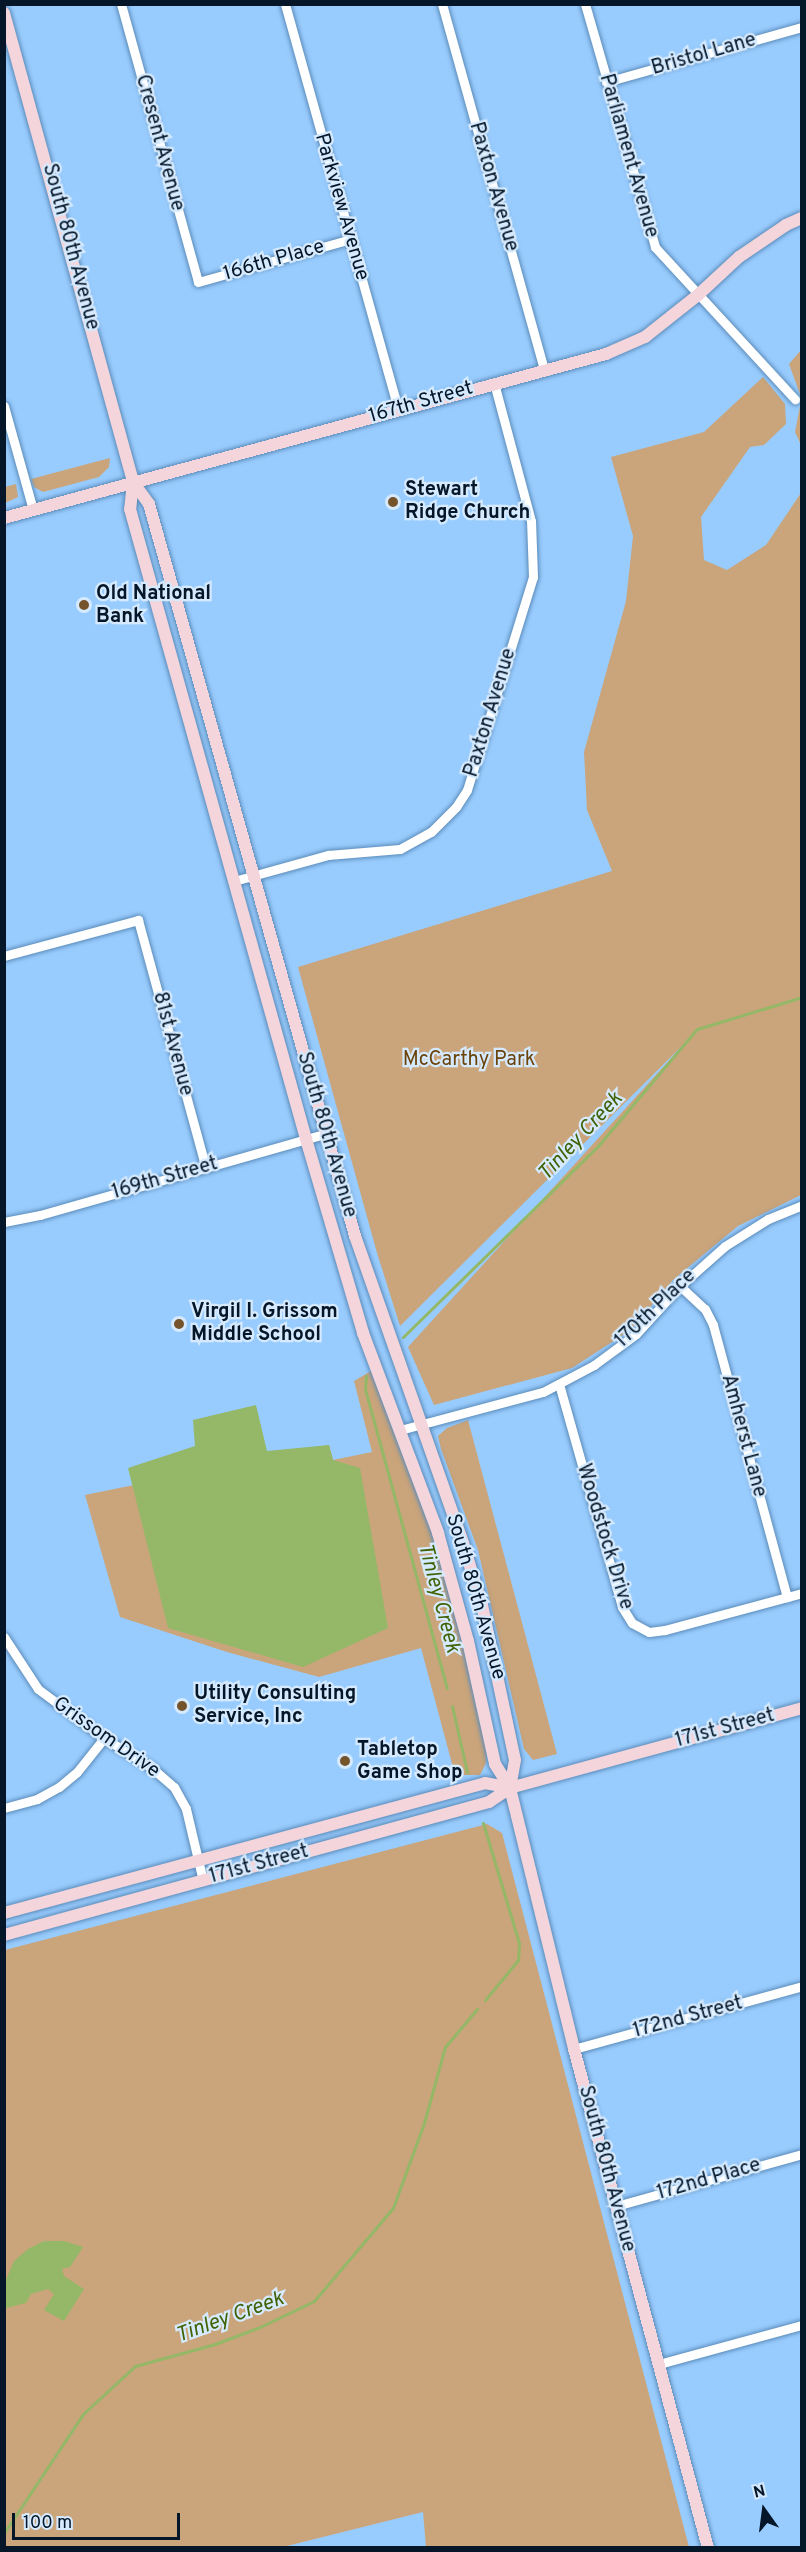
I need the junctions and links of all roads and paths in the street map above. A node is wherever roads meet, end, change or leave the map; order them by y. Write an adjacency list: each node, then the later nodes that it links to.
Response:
1 (121, 4): 10 (street, Cresent Avenue)
2 (285, 4): 9 (street, Parkview Avenue)
3 (442, 4): 12 (street, Paxton Avenue)
4 (585, 4): 7 (street, Parliament Avenue)
5 (4, 13): 17 (street, South 80th Avenue)
6 (801, 27): 7 (street, Bristol Lane)
7 (606, 82): 11 (street, Parliament Avenue)
8 (801, 218): 11 (street, 167th Street)
9 (351, 239): 10 (street, 166th Place); 16 (street, Parkview Avenue)
10 (198, 282)
11 (698, 295): 12 (street, 167th Street); 14 (street, Parliament Avenue)
12 (544, 369): 13 (street, 167th Street)
13 (494, 383): 16 (street, 167th Street); 20 (street, Paxton Avenue)
14 (795, 399)
15 (4, 406): 18 (street)
16 (398, 410): 17 (street, 167th Street)
17 (132, 482): 18 (street, 167th Street); 20 (street, South 80th Avenue); 21 (street, South 80th Avenue)
18 (33, 510): 19 (street, 167th Street)
19 (4, 518)
20 (254, 875): 21 (street, Paxton Avenue); 23 (street, South 80th Avenue)
21 (234, 881): 24 (street, South 80th Avenue)
22 (4, 956): 25 (street, 81st Avenue)
23 (325, 1134): 24 (street, 169th Street); 30 (street, South 80th Avenue)
24 (306, 1139): 25 (street, 169th Street); 31 (street, South 80th Avenue)
25 (206, 1168): 27 (street, 169th Street)
26 (801, 1205): 28 (street, 170th Place)
27 (4, 1222)
28 (680, 1286): 29 (street, 170th Place); 33 (street, Amherst Lane)
29 (559, 1384): 30 (street, 170th Place); 33 (street, Woodstock Drive)
30 (420, 1423): 31 (street, 170th Place); 37 (street, South 80th Avenue)
31 (400, 1430): 37 (street, South 80th Avenue)
32 (801, 1593): 33 (street, Woodstock Drive)
33 (787, 1597)
34 (4, 1637): 36 (street, Grissom Drive)
35 (801, 1708): 37 (street, 171st Street)
36 (104, 1738): 38 (street); 39 (street, Grissom Drive)
37 (510, 1788): 39 (street, 171st Street); 40 (street, 171st Street); 44 (street, South 80th Avenue)
38 (4, 1808)
39 (198, 1860): 40 (street, Grissom Drive); 41 (street, 171st Street)
40 (202, 1881): 42 (street, 171st Street)
41 (4, 1913)
42 (4, 1935)
43 (801, 1986): 44 (street, 172nd Street)
44 (574, 2049): 46 (street, South 80th Avenue)
45 (801, 2154): 46 (street, 172nd Place)
46 (616, 2206): 48 (street, South 80th Avenue)
47 (801, 2325): 48 (street)
48 (659, 2364): 49 (street, South 80th Avenue)
49 (708, 2547)

